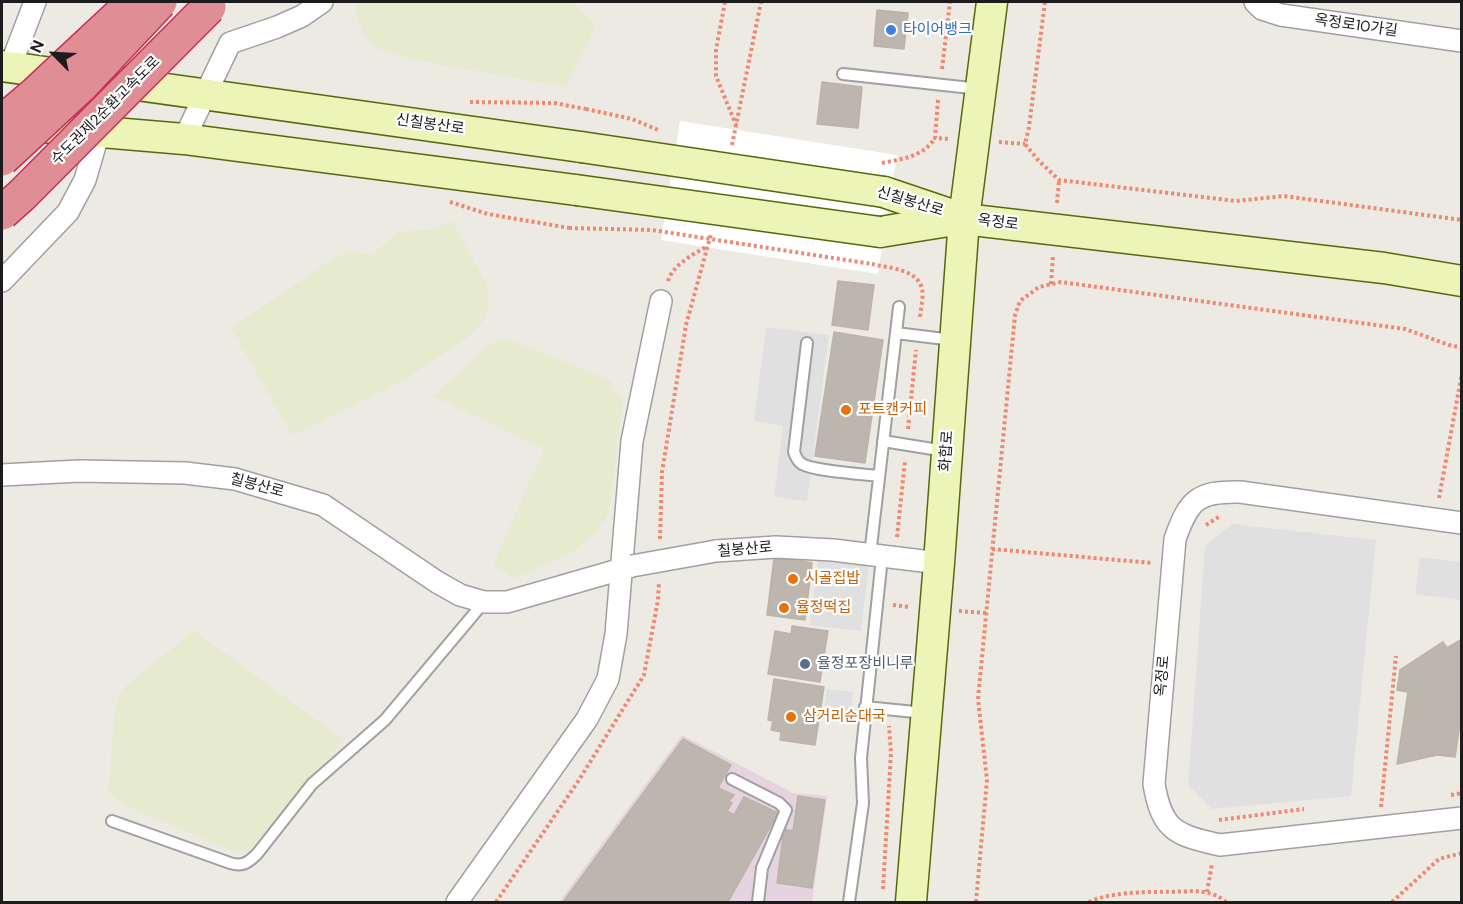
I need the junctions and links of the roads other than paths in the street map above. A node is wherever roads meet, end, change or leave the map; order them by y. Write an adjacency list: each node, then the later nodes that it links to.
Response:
1 (35, 2): 9 (street)
2 (133, 2): 13 (highway, bridge)
3 (160, 2): 16 (highway, bridge)
4 (322, 2): 12 (street)
5 (992, 2): 11 (street, 화합로)
6 (1255, 2): 8 (street, 옥정로10가길)
7 (209, 7): 17 (highway, 수도권제2순환고속도로, bridge)
8 (1461, 41)
9 (6, 66): 12 (street, 신칠봉산로)
10 (843, 74): 11 (lane)
11 (980, 89): 18 (street, 화합로)
12 (204, 93): 15 (street); 18 (street, 신칠봉산로, bridge)
13 (2, 123): 14 (street, 신칠봉산로)
14 (99, 132): 15 (street, 신칠봉산로); 19 (street)
15 (184, 139): 18 (street, 신칠봉산로, bridge)
16 (2, 159)
17 (2, 213)
18 (964, 219): 20 (street, 옥정로); 24 (street, 화합로)
19 (2, 281)
20 (1461, 281)
21 (661, 302): 33 (street)
22 (899, 307): 23 (lane)
23 (896, 333): 24 (lane); 26 (lane)
24 (955, 340): 27 (street, 화합로)
25 (807, 343): 29 (lane)
26 (883, 441): 27 (lane); 29 (lane)
27 (947, 451): 32 (street, 화합로)
28 (2, 475): 34 (street, 칠봉산로)
29 (879, 477): 31 (lane)
30 (1461, 523): 38 (street, 옥정로)
31 (876, 556): 32 (street, 칠봉산로); 33 (street, 칠봉산로, bridge); 35 (lane)
32 (939, 564): 36 (street, 화합로)
33 (627, 568): 34 (street, 칠봉산로); 40 (street)
34 (484, 602): 39 (lane)
35 (865, 707): 36 (lane); 42 (lane)
36 (927, 713): 43 (street, 화합로)
37 (732, 778): 41 (lane)
38 (1461, 818)
39 (112, 820)
40 (457, 903)
41 (758, 903)
42 (849, 903)
43 (911, 903)

